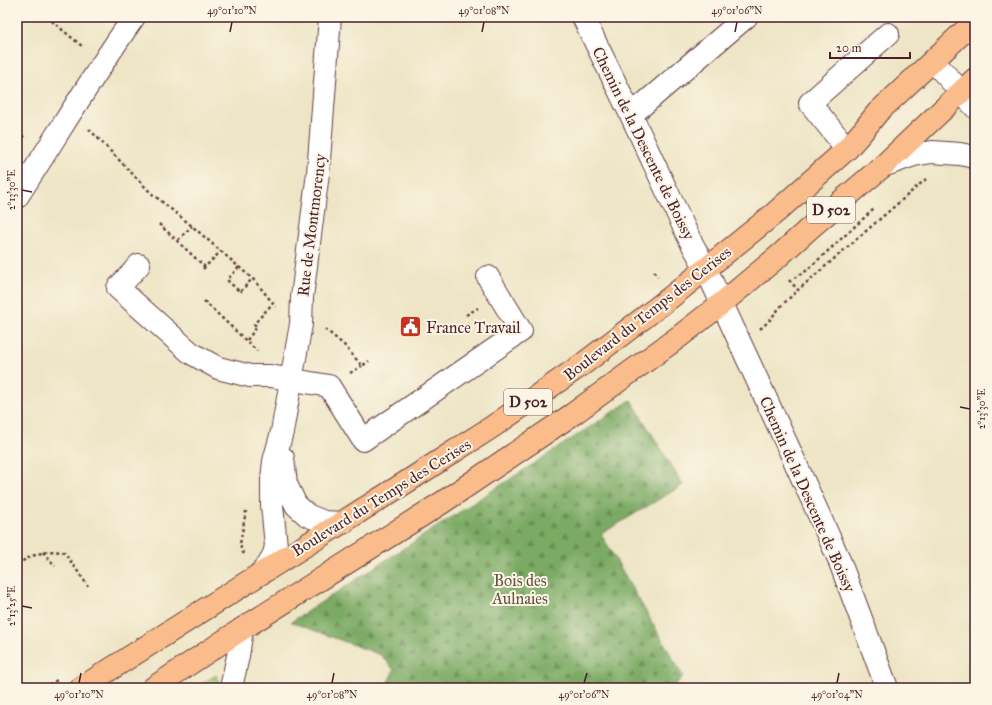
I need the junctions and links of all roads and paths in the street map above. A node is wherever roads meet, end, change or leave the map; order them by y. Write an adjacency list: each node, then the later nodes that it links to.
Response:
1 (47, 17): 9 (path)
2 (134, 17): 9 (street)
3 (330, 17): 33 (street, Rue de Montmorency)
4 (583, 17): 12 (street, Chemin de la Descente de Boissy)
5 (746, 17): 12 (street)
6 (975, 21): 8 (main road, Boulevard du Temps des Cerises / D 502)
7 (888, 34): 13 (street)
8 (933, 61): 10 (street); 13 (main road, Boulevard du Temps des Cerises / D 502)
9 (102, 63): 11 (street)
10 (971, 93): 15 (main road, D 502)
11 (70, 114): 16 (street); 19 (path)
12 (631, 115): 24 (street, Chemin de la Descente de Boissy)
13 (847, 149): 24 (main road, Boulevard du Temps des Cerises / D 502)
14 (975, 158): 15 (street)
15 (883, 166): 31 (main road, D 502)
16 (17, 197)
17 (876, 207): 27 (path)
18 (159, 224): 20 (path)
19 (192, 226): 20 (path); 21 (path)
20 (178, 240): 21 (path)
21 (220, 251): 23 (path)
22 (139, 265): 38 (street)
23 (239, 267): 26 (path); 26 (path)
24 (706, 269): 31 (street, Chemin de la Descente de Boissy); 40 (main road, Boulevard du Temps des Cerises / D 502)
25 (488, 277): 38 (street)
26 (252, 279): 30 (path)
27 (784, 282)
28 (798, 290): 35 (path)
29 (204, 301): 34 (path)
30 (273, 303): 32 (path); 34 (path)
31 (721, 304): 35 (street, Chemin de la Descente de Boissy); 46 (main road, D 502)
32 (277, 308)
33 (301, 324): 37 (path); 38 (street, Rue de Montmorency)
34 (247, 340): 36 (path)
35 (740, 343): 50 (street, Chemin de la Descente de Boissy)
36 (262, 356)
37 (369, 361)
38 (291, 379): 39 (street, Rue de Montmorency)
39 (282, 432): 40 (street, Rue de Montmorency); 44 (street, Rue de Montmorency)
40 (343, 523): 44 (main road, Boulevard du Temps des Cerises / D 502)
41 (43, 552): 42 (path); 43 (path); 45 (path)
42 (17, 564)
43 (56, 566)
44 (261, 573): 47 (main road, Boulevard du Temps des Cerises / D 502)
45 (88, 586)
46 (242, 629): 48 (main road, D 502); 49 (street)
47 (81, 688)
48 (153, 688)
49 (231, 688)
50 (887, 688)

